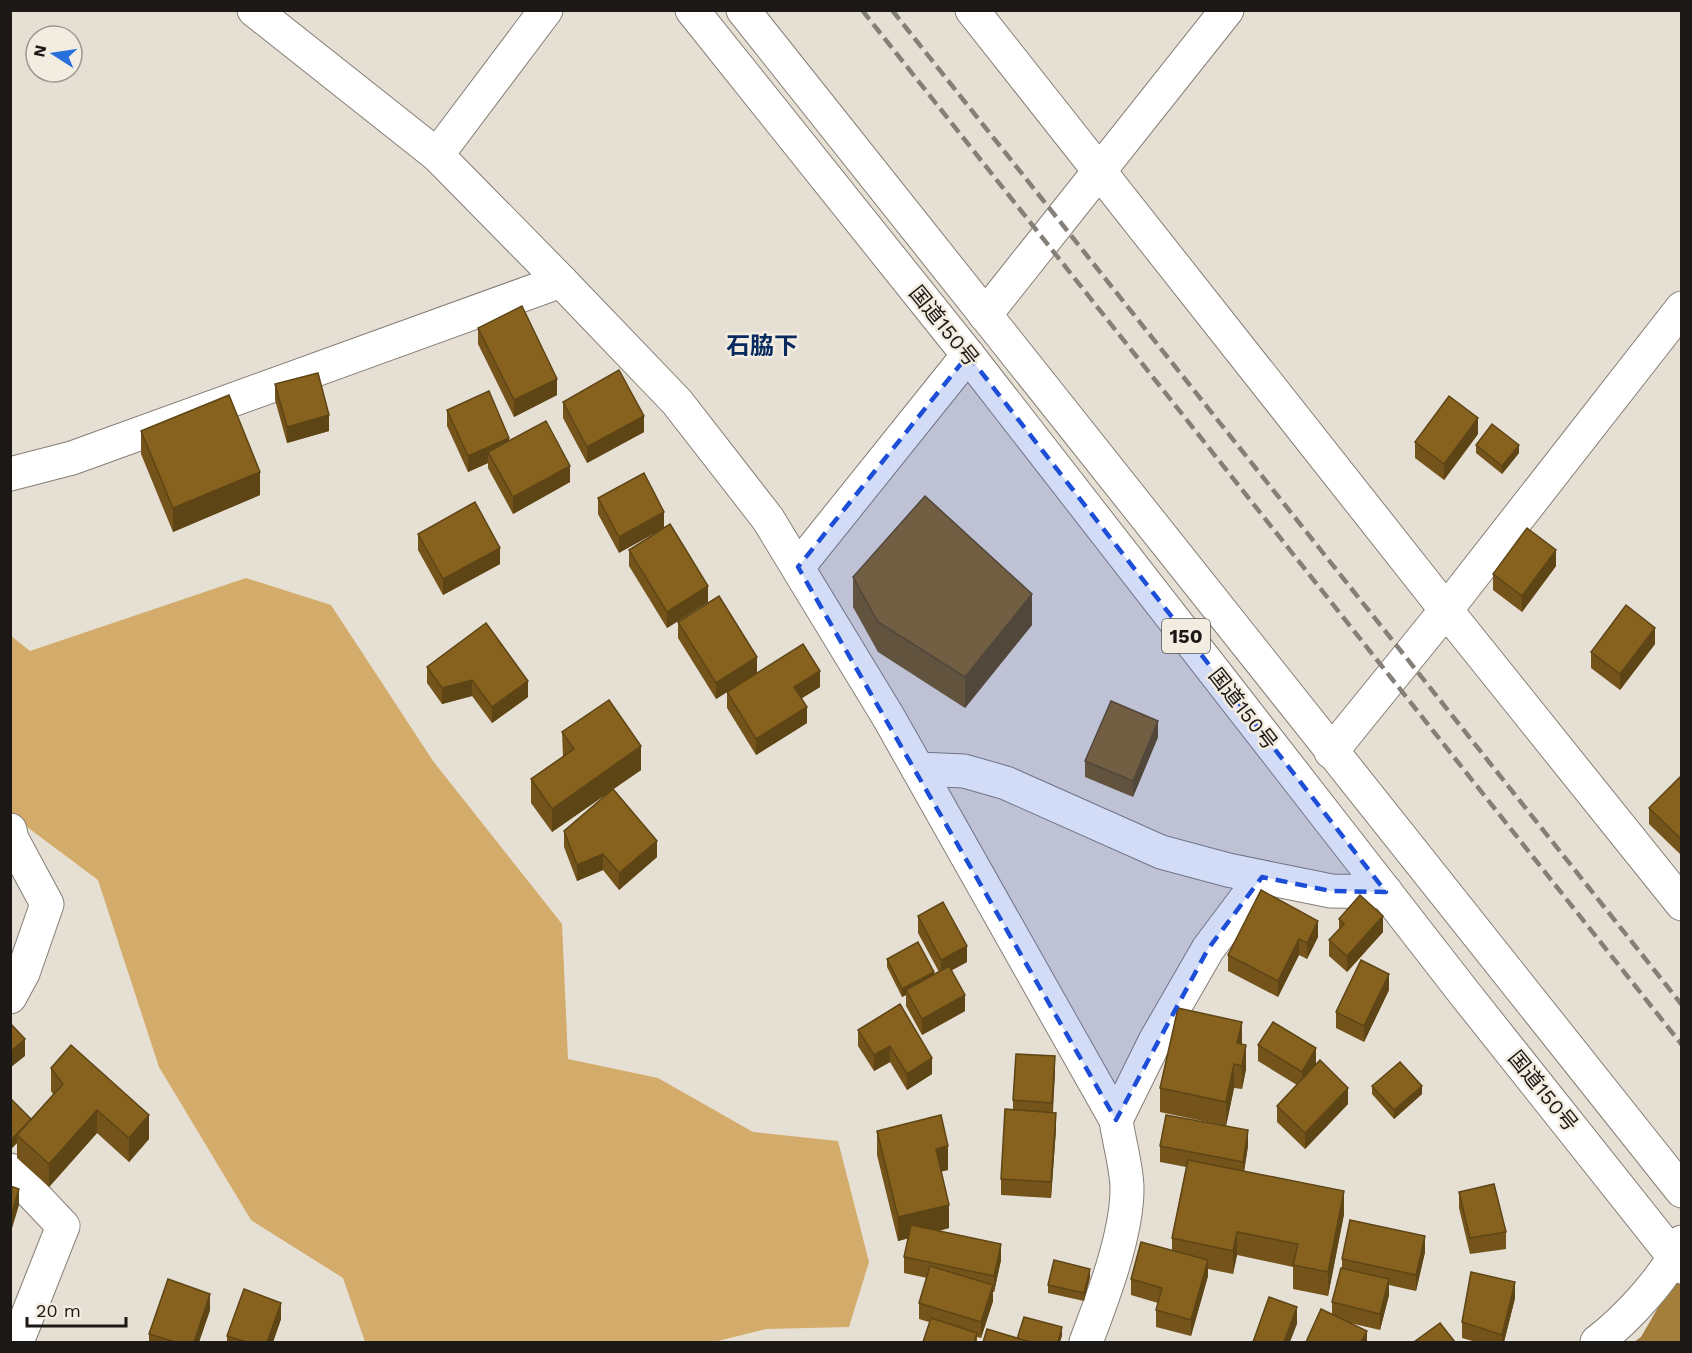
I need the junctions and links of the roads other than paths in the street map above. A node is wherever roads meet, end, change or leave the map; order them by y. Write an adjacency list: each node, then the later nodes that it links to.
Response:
1 (254, 10): 7 (main road)
2 (546, 10): 7 (main road)
3 (692, 10): 12 (main road, 国道150号 / 150)
4 (743, 10): 11 (main road, 国道150号 / 150)
5 (972, 10): 8 (main road)
6 (1227, 10): 8 (main road)
7 (437, 155): 9 (main road)
8 (1100, 171): 11 (main road); 15 (main road)
9 (561, 281): 13 (main road); 14 (main road)
10 (1682, 308): 15 (main road)
11 (985, 315): 16 (main road, 国道150号 / 150)
12 (968, 355): 14 (main road); 20 (main road, 国道150号 / 150)
13 (11, 477)
14 (798, 567): 17 (main road)
15 (1446, 610): 16 (main road); 21 (main road)
16 (1331, 752): 25 (main road, 国道150号 / 150)
17 (918, 769): 19 (main road); 23 (main road)
18 (10, 830): 22 (main road)
19 (1262, 877): 20 (main road); 23 (main road)
20 (1386, 892): 26 (main road, 国道150号 / 150)
21 (1682, 904)
22 (10, 997)
23 (1116, 1120): 28 (main road)
24 (10, 1170): 27 (main road)
25 (1682, 1191)
26 (1679, 1257): 29 (main road)
27 (21, 1341)
28 (1086, 1342)
29 (1597, 1342)

